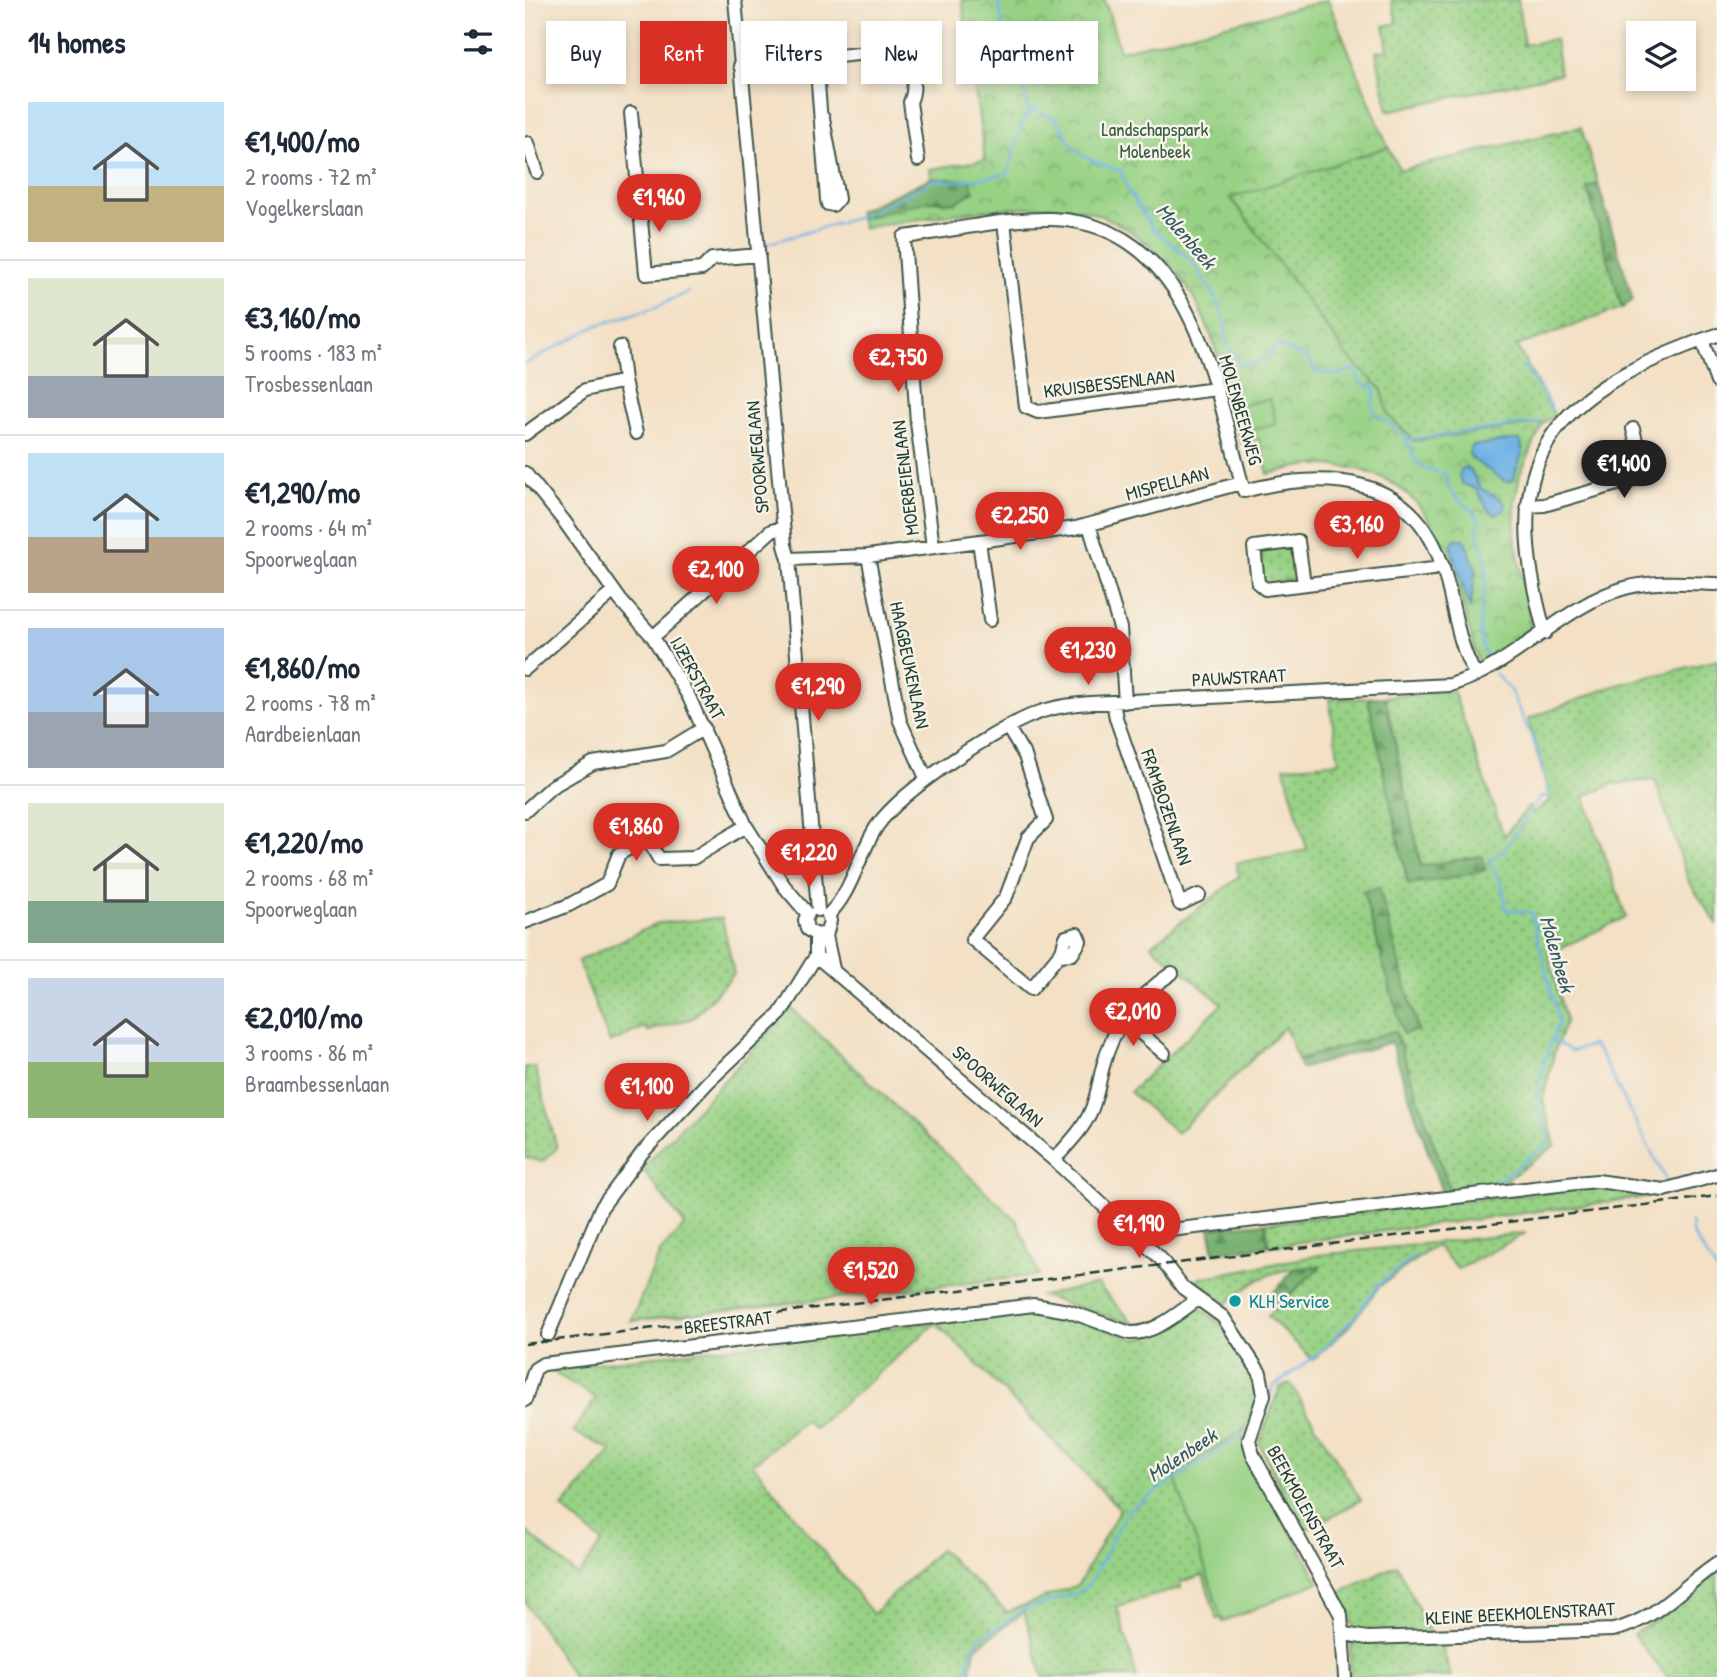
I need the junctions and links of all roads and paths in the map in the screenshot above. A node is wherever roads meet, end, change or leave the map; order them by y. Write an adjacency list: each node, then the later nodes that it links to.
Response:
1 (735, 0): 3 (street, SPOORWEGLAAN)
2 (847, 55): 9 (street)
3 (740, 66): 13 (street, SPOORWEGLAAN)
4 (819, 84): 6 (street)
5 (631, 113): 13 (street)
6 (823, 118): 6 (street)
7 (528, 143): 8 (street)
8 (529, 159): 10 (street)
9 (918, 160)
10 (537, 172)
11 (1004, 222): 12 (street, MOLENBEEKWEG); 19 (street, MOLENBEEKWEG); 19 (street, KRUISBESSENLAAN)
12 (904, 237): 31 (street, MOERBEIENLAAN)
13 (759, 256): 27 (street, SPOORWEGLAAN)
14 (1717, 335): 15 (street)
15 (1702, 340): 18 (street); 25 (street)
16 (620, 347): 17 (street)
17 (624, 381): 21 (street); 22 (street)
18 (1717, 382)
19 (1216, 389): 24 (street, MOLENBEEKWEG)
20 (1633, 429): 25 (street)
21 (636, 433)
22 (525, 434)
23 (528, 482): 37 (street, IJZERSTRAAT)
24 (1241, 483): 26 (street, MISPELLAAN); 34 (street, MOLENBEEKWEG)
25 (1527, 506): 39 (street)
26 (1089, 525): 28 (street, MISPELLAAN); 43 (street)
27 (783, 528): 29 (street, SPOORWEGLAAN); 30 (street)
28 (979, 541): 31 (street, MISPELLAAN); 38 (street)
29 (785, 545): 30 (street); 33 (street, SPOORWEGLAAN)
30 (757, 546): 40 (street)
31 (933, 547): 32 (street, MISPELLAAN)
32 (868, 556): 33 (street, MISPELLAAN); 46 (street, HAAGBEUKENLAAN)
33 (789, 559): 50 (street, SPOORWEGLAAN)
34 (1443, 566): 35 (street); 42 (street, MOLENBEEKWEG)
35 (1304, 584): 35 (street)
36 (1717, 584): 39 (street, PAUWSTRAAT)
37 (614, 591): 40 (street, IJZERSTRAAT); 41 (street)
38 (990, 620)
39 (1545, 633): 42 (street, PAUWSTRAAT)
40 (653, 637): 44 (street, IJZERSTRAAT)
41 (525, 669)
42 (1476, 675): 43 (street, PAUWSTRAAT)
43 (1119, 702): 45 (street, PAUWSTRAAT); 49 (street, FRAMBOZENLAAN)
44 (704, 728): 47 (street); 48 (street, IJZERSTRAAT)
45 (1008, 728): 46 (street, PAUWSTRAAT); 53 (street)
46 (926, 778): 50 (street, PAUWSTRAAT)
47 (525, 811)
48 (746, 826): 50 (street, IJZERSTRAAT); 51 (street)
49 (1199, 895)
50 (818, 913): 52 (street, SPOORWEGLAAN); 52 (street, SPOORWEGLAAN)
51 (525, 922)
52 (821, 933): 54 (street); 55 (street, SPOORWEGLAAN)
53 (1059, 955)
54 (816, 956): 55 (street, SPOORWEGLAAN); 64 (street)
55 (834, 970): 59 (street, SPOORWEGLAAN)
56 (1172, 973): 57 (street)
57 (1123, 1018): 58 (street); 59 (street)
58 (1164, 1053)
59 (1054, 1160): 61 (street, SPOORWEGLAAN)
60 (1717, 1175): 61 (street)
61 (1136, 1234): 62 (street, SPOORWEGLAAN)
62 (1166, 1265): 63 (street, BEEKMOLENSTRAAT)
63 (1198, 1299): 65 (street, BREESTRAAT); 67 (street, BEEKMOLENSTRAAT)
64 (548, 1335)
65 (525, 1401)
66 (1717, 1563): 67 (street, KLEINE BEEKMOLENSTRAAT)
67 (1345, 1634): 68 (street, BEEKMOLENSTRAAT)
68 (1345, 1677)

